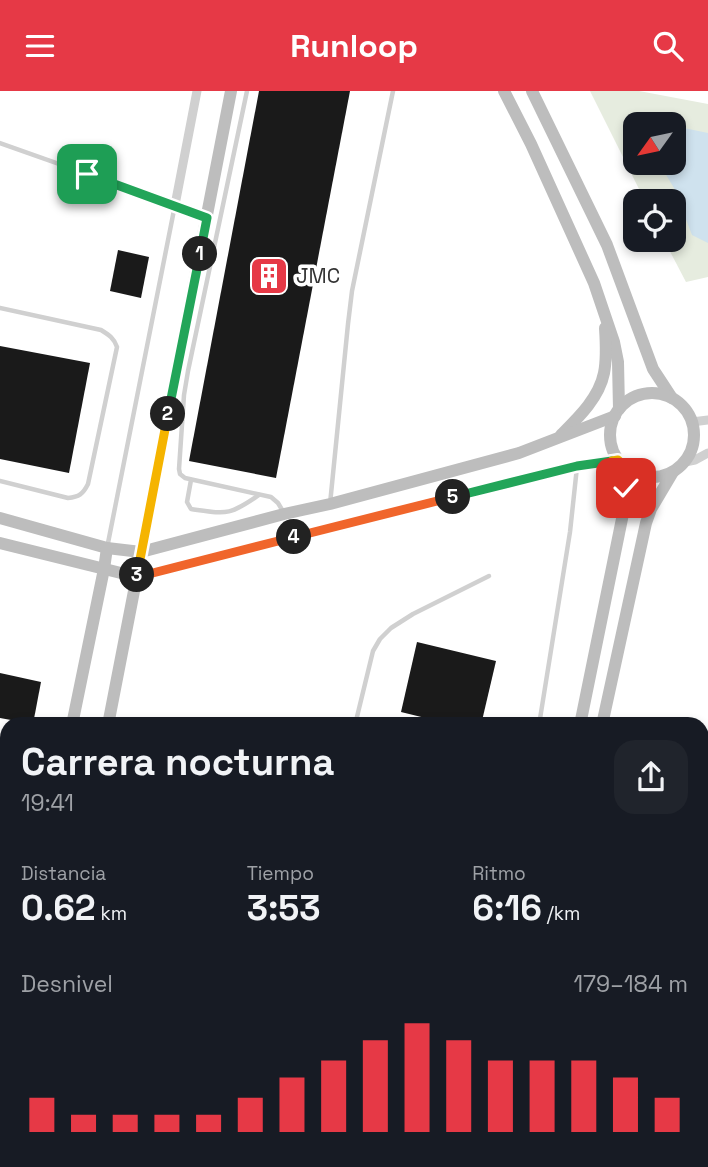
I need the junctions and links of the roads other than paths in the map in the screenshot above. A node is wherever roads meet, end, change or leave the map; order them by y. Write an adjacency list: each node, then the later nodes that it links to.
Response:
1 (197, 91): 8 (street)
2 (231, 91): 9 (main road)
3 (247, 91): 23 (lane)
4 (393, 91): 26 (lane)
5 (504, 91): 11 (main road)
6 (532, 91): 12 (main road)
7 (0, 143): 8 (lane)
8 (175, 205): 9 (street); 30 (lane)
9 (207, 218): 31 (main road)
10 (0, 309): 24 (lane)
11 (605, 314): 13 (main road); 16 (main road)
12 (672, 398): 13 (main road); 15 (main road)
13 (617, 413): 16 (main road); 18 (main road)
14 (708, 420): 15 (street)
15 (692, 422): 19 (main road)
16 (557, 439): 26 (main road)
17 (708, 453): 19 (street)
18 (618, 460): 20 (main road); 21 (main road)
19 (685, 462): 22 (main road)
20 (577, 466): 34 (main road); 38 (lane)
21 (629, 470): 22 (main road); 39 (main road)
22 (673, 473): 40 (main road)
23 (191, 480): 25 (lane); 25 (lane)
24 (0, 481)
25 (260, 494): 27 (lane)
26 (330, 504): 27 (main road)
27 (284, 514): 31 (main road)
28 (0, 517): 30 (main road)
29 (0, 543): 32 (main road)
30 (107, 548): 31 (main road); 32 (main road)
31 (141, 552): 34 (main road)
32 (104, 569): 34 (main road); 35 (main road)
33 (489, 576): 37 (lane)
34 (137, 577): 36 (main road)
35 (74, 717)
36 (110, 717)
37 (357, 717)
38 (540, 717)
39 (582, 717)
40 (605, 717)

